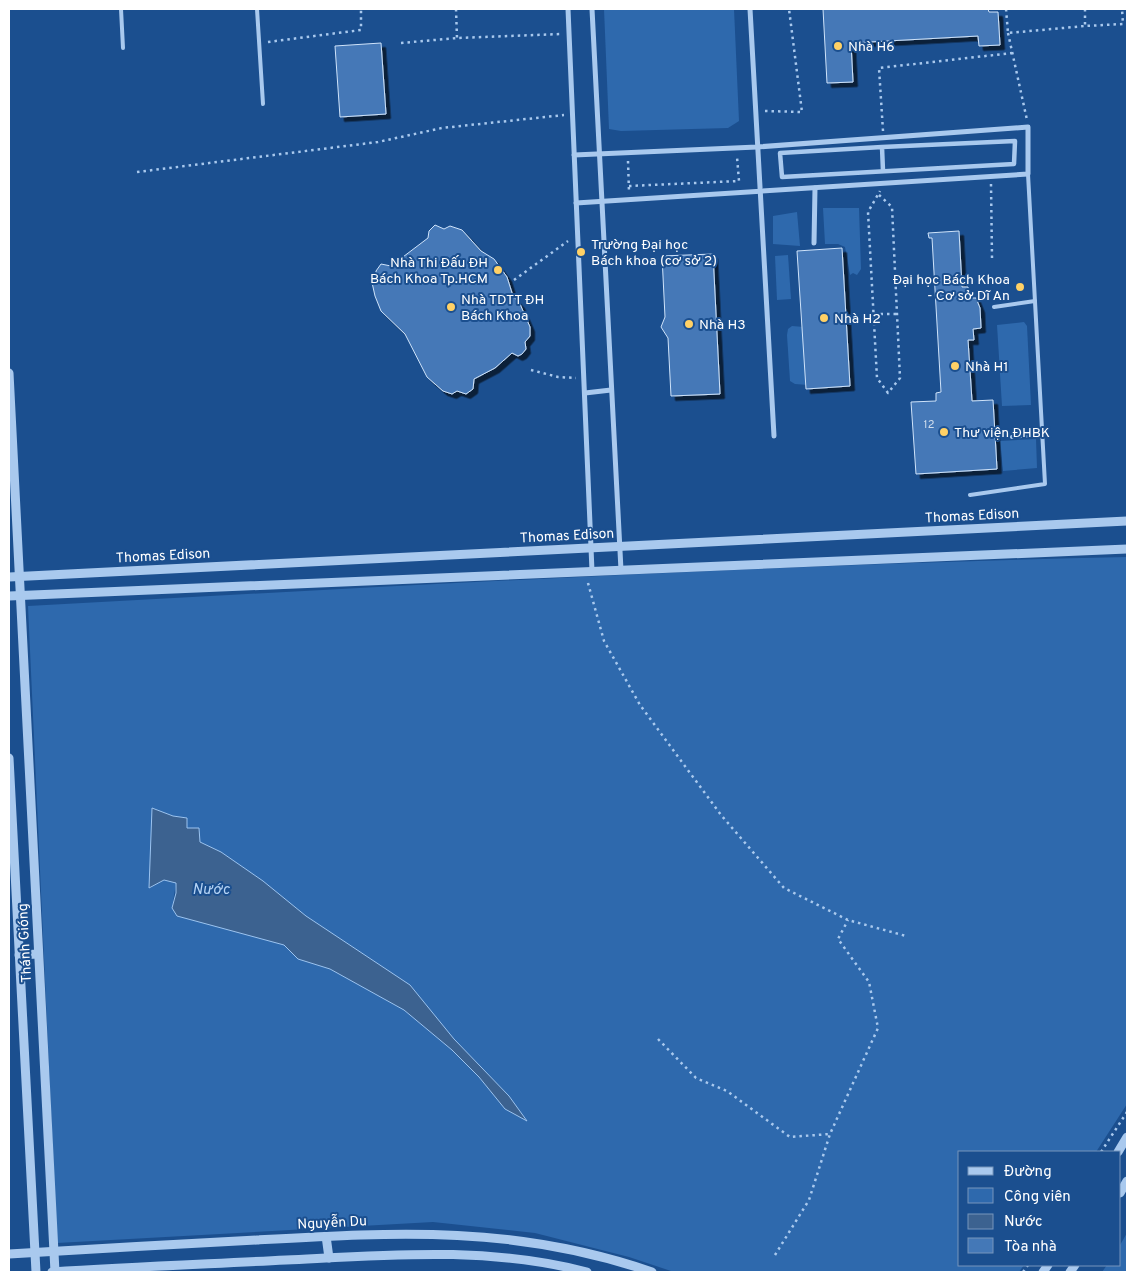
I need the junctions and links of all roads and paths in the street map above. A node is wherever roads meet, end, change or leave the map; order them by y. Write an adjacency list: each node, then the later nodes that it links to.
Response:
1 (121, 9): 18 (lane)
2 (257, 9): 16 (lane)
3 (361, 9): 16 (path)
4 (456, 9): 15 (path)
5 (568, 9): 14 (street)
6 (592, 9): 28 (street)
7 (750, 9): 21 (street)
8 (789, 9): 21 (path)
9 (1006, 9): 13 (path)
10 (1085, 9): 12 (path)
11 (1122, 9): 12 (path)
12 (1085, 26): 13 (path)
13 (1008, 33): 19 (path)
14 (569, 34): 15 (path); 22 (street)
15 (457, 38): 17 (path)
16 (259, 43): 20 (lane)
17 (401, 43)
18 (123, 48)
19 (1012, 53): 23 (path); 24 (path)
20 (263, 104)
21 (756, 111): 25 (street)
22 (572, 114): 27 (street); 32 (path)
23 (1028, 127): 24 (street); 33 (street)
24 (884, 138): 25 (street)
25 (757, 146): 28 (street); 36 (street)
26 (882, 147): 31 (street); 31 (street); 31 (street)
27 (574, 155): 28 (street); 38 (street)
28 (599, 155): 37 (street)
29 (728, 157): 30 (path)
30 (636, 161)
31 (883, 171)
32 (137, 172)
33 (1028, 174): 34 (street); 43 (lane)
34 (991, 176): 35 (street); 41 (path)
35 (815, 188): 36 (street); 40 (street)
36 (760, 192): 37 (street); 53 (street)
37 (602, 202): 38 (street); 50 (street)
38 (576, 203): 39 (street)
39 (578, 234): 42 (path); 49 (street)
40 (814, 243)
41 (992, 258)
42 (514, 280)
43 (1035, 301): 44 (lane); 52 (lane)
44 (994, 307)
45 (874, 314): 46 (path); 46 (path); 46 (path)
46 (897, 314)
47 (531, 370): 49 (path)
48 (9, 373): 62 (street, Thánh Gióng)
49 (584, 378): 51 (street)
50 (611, 390): 51 (street); 57 (street)
51 (585, 393): 58 (street)
52 (1042, 434): 54 (lane); 55 (lane)
53 (774, 436)
54 (1012, 437)
55 (970, 495)
56 (1127, 521): 57 (street, Thomas Edison)
57 (618, 546): 58 (street, Thomas Edison); 60 (street)
58 (591, 548): 61 (street); 62 (street, Thomas Edison)
59 (1127, 549): 60 (street)
60 (621, 570): 61 (street)
61 (589, 572): 65 (street); 67 (path)
62 (19, 576): 63 (street, Thomas Edison); 65 (street, Thánh Gióng)
63 (9, 577)
64 (9, 596): 65 (street)
65 (20, 596): 69 (street, Thánh Gióng)
66 (9, 758): 70 (street, Thánh Gióng)
67 (848, 920): 68 (path); 73 (path)
68 (906, 936)
69 (38, 954): 70 (street); 78 (street, Thánh Gióng)
70 (19, 955): 79 (street, Thánh Gióng)
71 (658, 1039): 73 (path)
72 (1127, 1112): 75 (path)
73 (830, 1134): 81 (path)
74 (1127, 1137): 76 (street)
75 (1102, 1151)
76 (1119, 1151)
77 (326, 1236): 78 (street, Nguyễn Du); 82 (street); 86 (street, Nguyễn Du)
78 (53, 1251): 79 (street, Nguyễn Du); 84 (street, Thánh Gióng)
79 (35, 1252): 80 (street, Nguyễn Du); 83 (street, Thánh Gióng)
80 (9, 1254)
81 (775, 1255)
82 (329, 1258): 84 (street); 85 (street)
83 (36, 1272)
84 (54, 1272)
85 (587, 1272)
86 (652, 1272)

